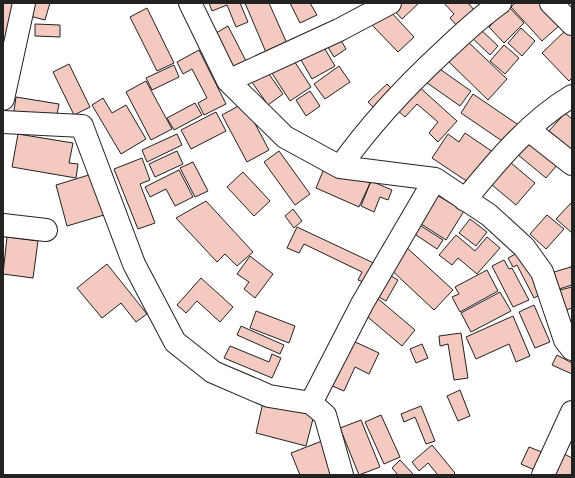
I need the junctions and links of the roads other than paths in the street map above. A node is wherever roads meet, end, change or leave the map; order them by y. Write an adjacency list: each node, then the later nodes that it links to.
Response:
1 (24, 3): 9 (street)
2 (190, 3): 7 (street)
3 (390, 3): 7 (street)
4 (500, 3): 13 (street)
5 (551, 3): 6 (street)
6 (572, 24)
7 (228, 81): 13 (street)
8 (572, 96): 11 (street)
9 (3, 100)
10 (3, 122): 19 (street)
11 (529, 130): 12 (street); 15 (street)
12 (572, 164)
13 (340, 167): 14 (street)
14 (435, 179): 15 (street); 19 (street)
15 (465, 200): 18 (street)
16 (3, 225): 17 (street)
17 (46, 230)
18 (572, 349)
19 (311, 403): 21 (street)
20 (572, 412): 22 (street)
21 (342, 475)
22 (543, 475)

